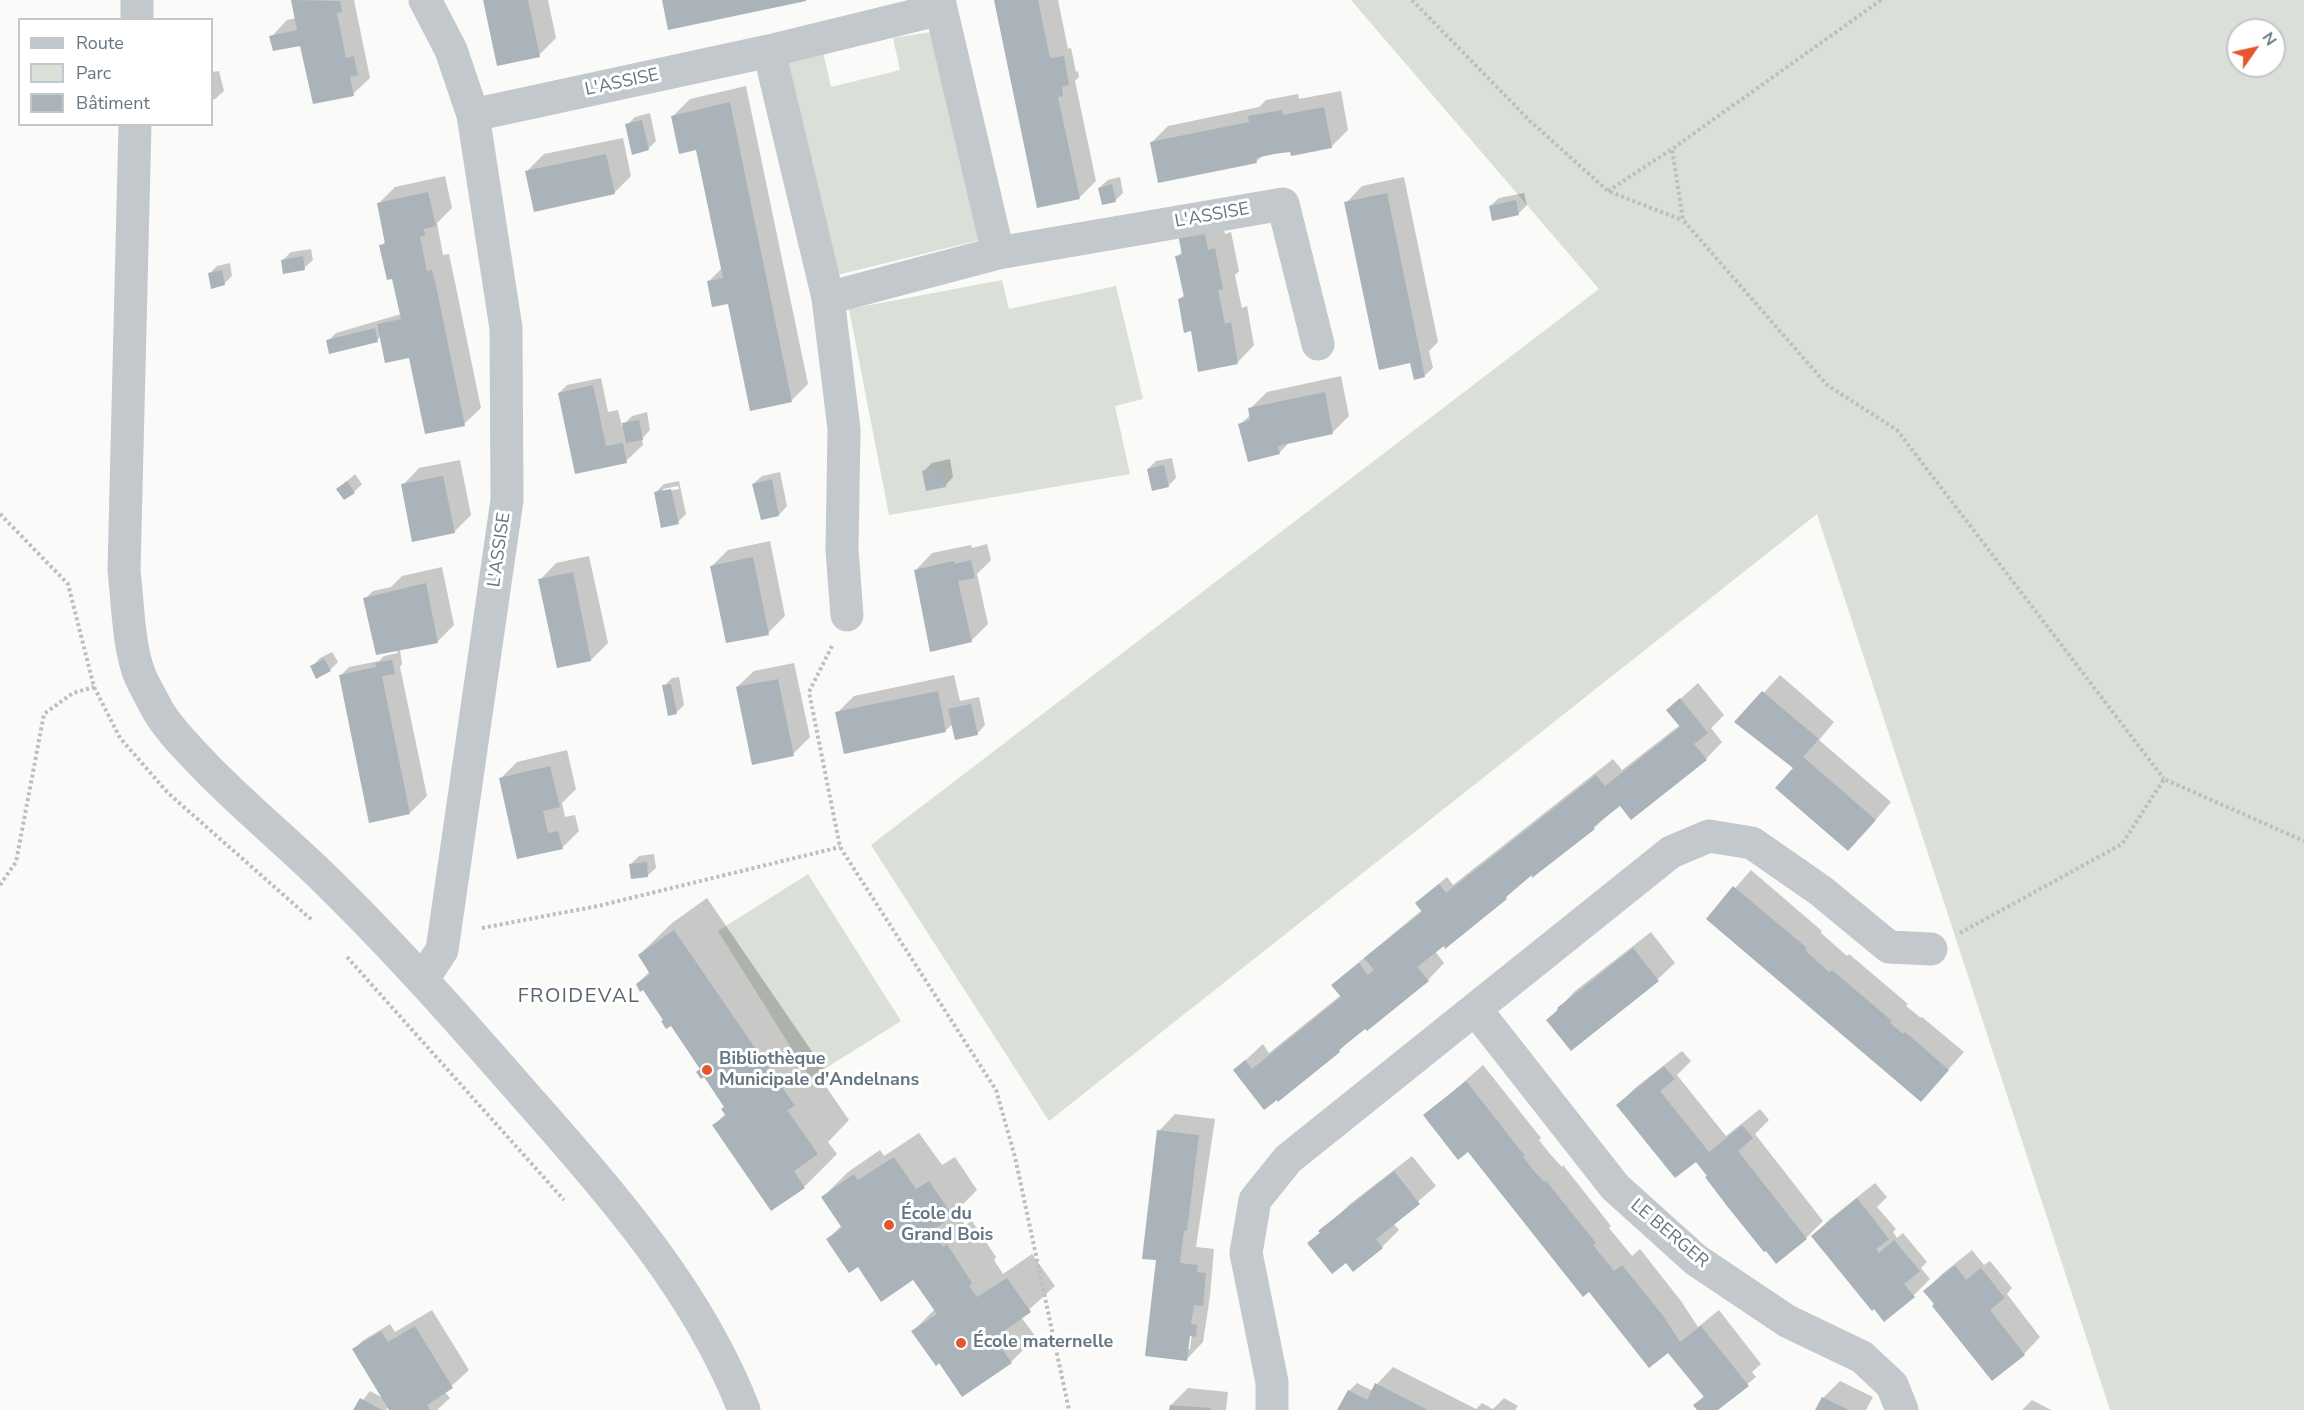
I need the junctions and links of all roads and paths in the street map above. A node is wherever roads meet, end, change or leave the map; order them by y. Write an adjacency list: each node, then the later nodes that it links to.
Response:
1 (137, 0): 6 (street)
2 (425, 0): 8 (street, L'ASSISE)
3 (1412, 0): 11 (path)
4 (1881, 0): 10 (path)
5 (940, 4): 7 (street, L'ASSISE); 13 (street)
6 (137, 18)
7 (770, 51): 8 (street, L'ASSISE); 14 (street)
8 (474, 115): 23 (street, L'ASSISE)
9 (135, 126): 27 (street)
10 (1672, 149): 11 (path); 12 (path)
11 (1608, 191): 12 (path)
12 (1683, 220): 19 (path)
13 (998, 253): 14 (street); 15 (street, L'ASSISE)
14 (828, 298): 17 (street)
15 (1318, 344)
16 (0, 514): 18 (path)
17 (847, 615): 21 (path)
18 (94, 687): 22 (path); 24 (path)
19 (2164, 779): 20 (path); 25 (path)
20 (2304, 841)
21 (840, 847): 23 (path); 31 (path)
22 (0, 885)
23 (445, 926): 27 (street, L'ASSISE)
24 (319, 927)
25 (1931, 949): 28 (street)
26 (343, 952): 29 (path)
27 (423, 979): 29 (street)
28 (1476, 1010): 32 (street); 33 (street, LE BERGER)
29 (602, 1185): 30 (street)
30 (744, 1410)
31 (1069, 1410)
32 (1272, 1410)
33 (1902, 1410)

